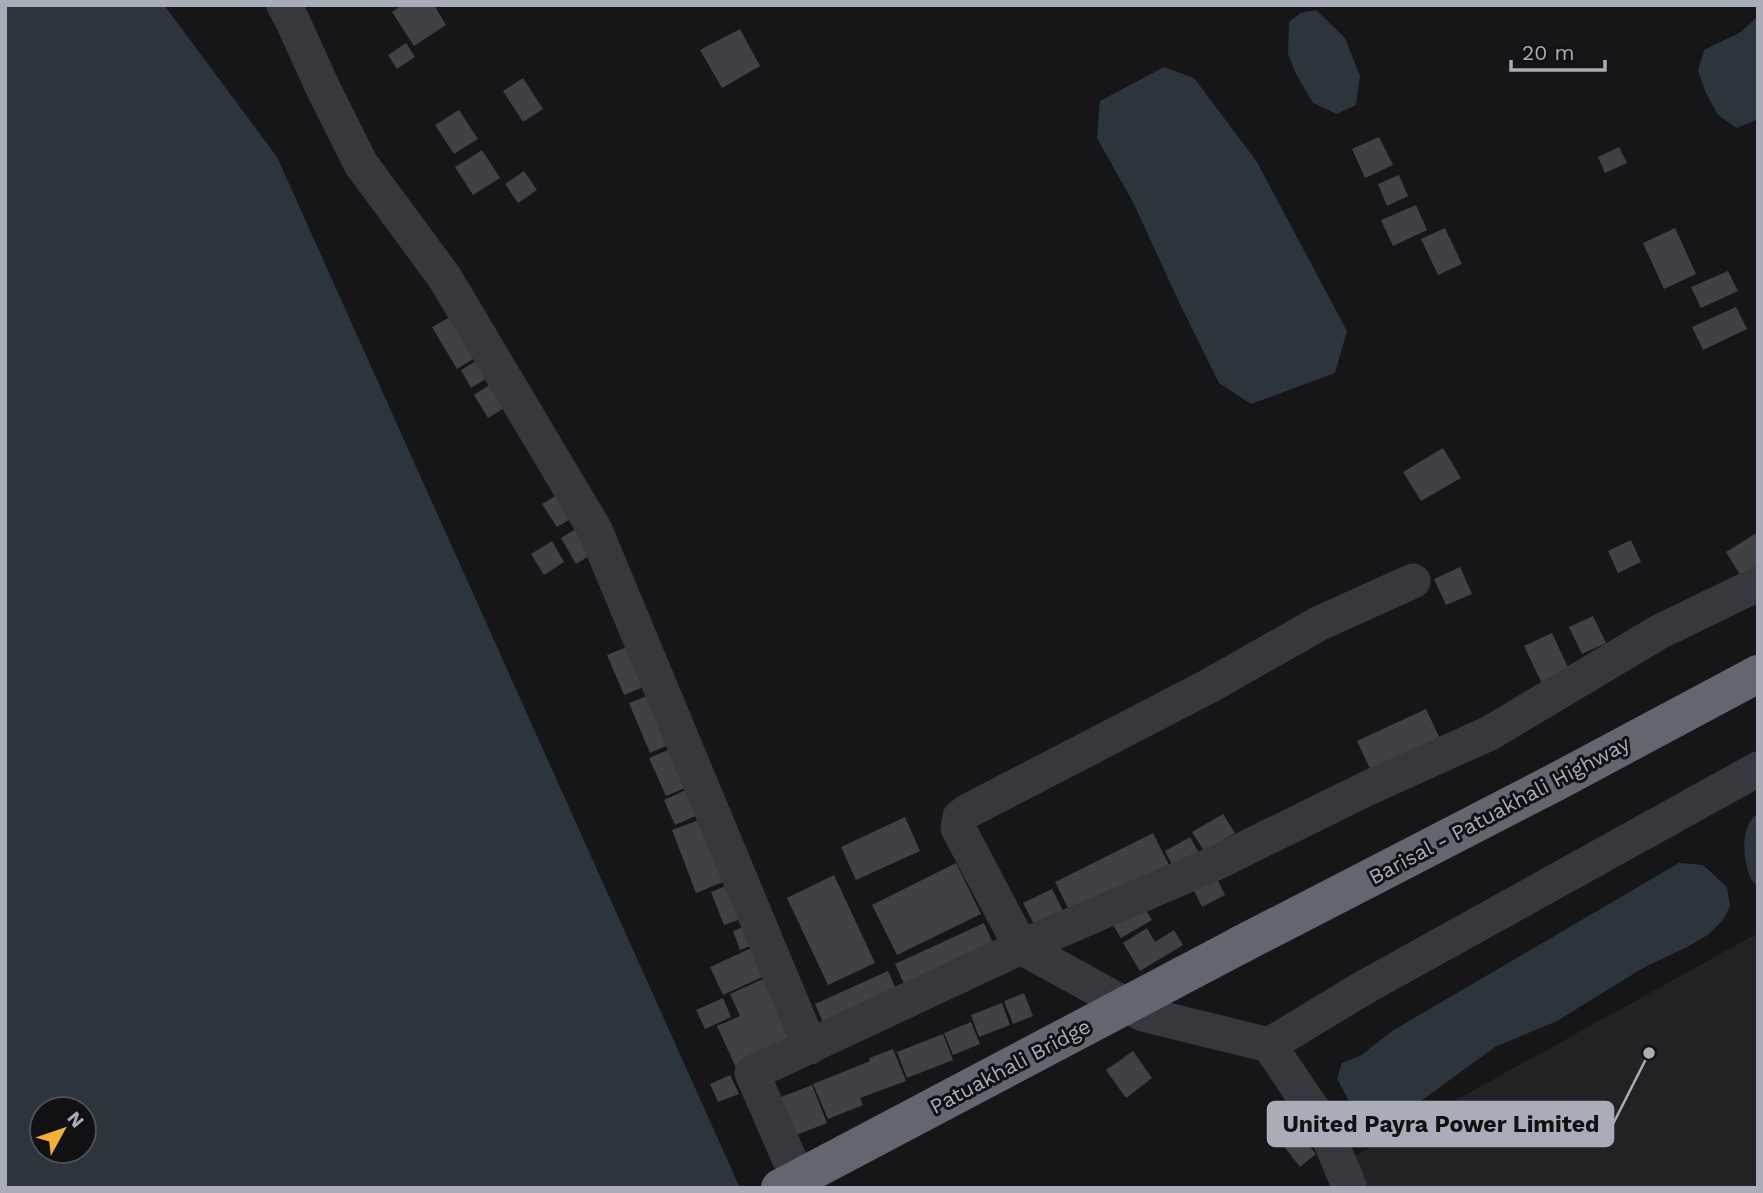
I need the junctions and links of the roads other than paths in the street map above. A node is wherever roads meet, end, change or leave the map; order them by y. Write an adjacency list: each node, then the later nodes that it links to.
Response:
1 (284, 5): 9 (street)
2 (1413, 581): 7 (street)
3 (1758, 584): 7 (street)
4 (1758, 674): 6 (highway, Barisal - Patuakhali Highway)
5 (1758, 769): 8 (street)
6 (1240, 945): 10 (highway, Patuakhali Bridge, bridge)
7 (1021, 947): 8 (street); 9 (street)
8 (1269, 1045): 12 (street)
9 (810, 1047): 11 (street)
10 (780, 1188)
11 (802, 1188)
12 (1350, 1188)

